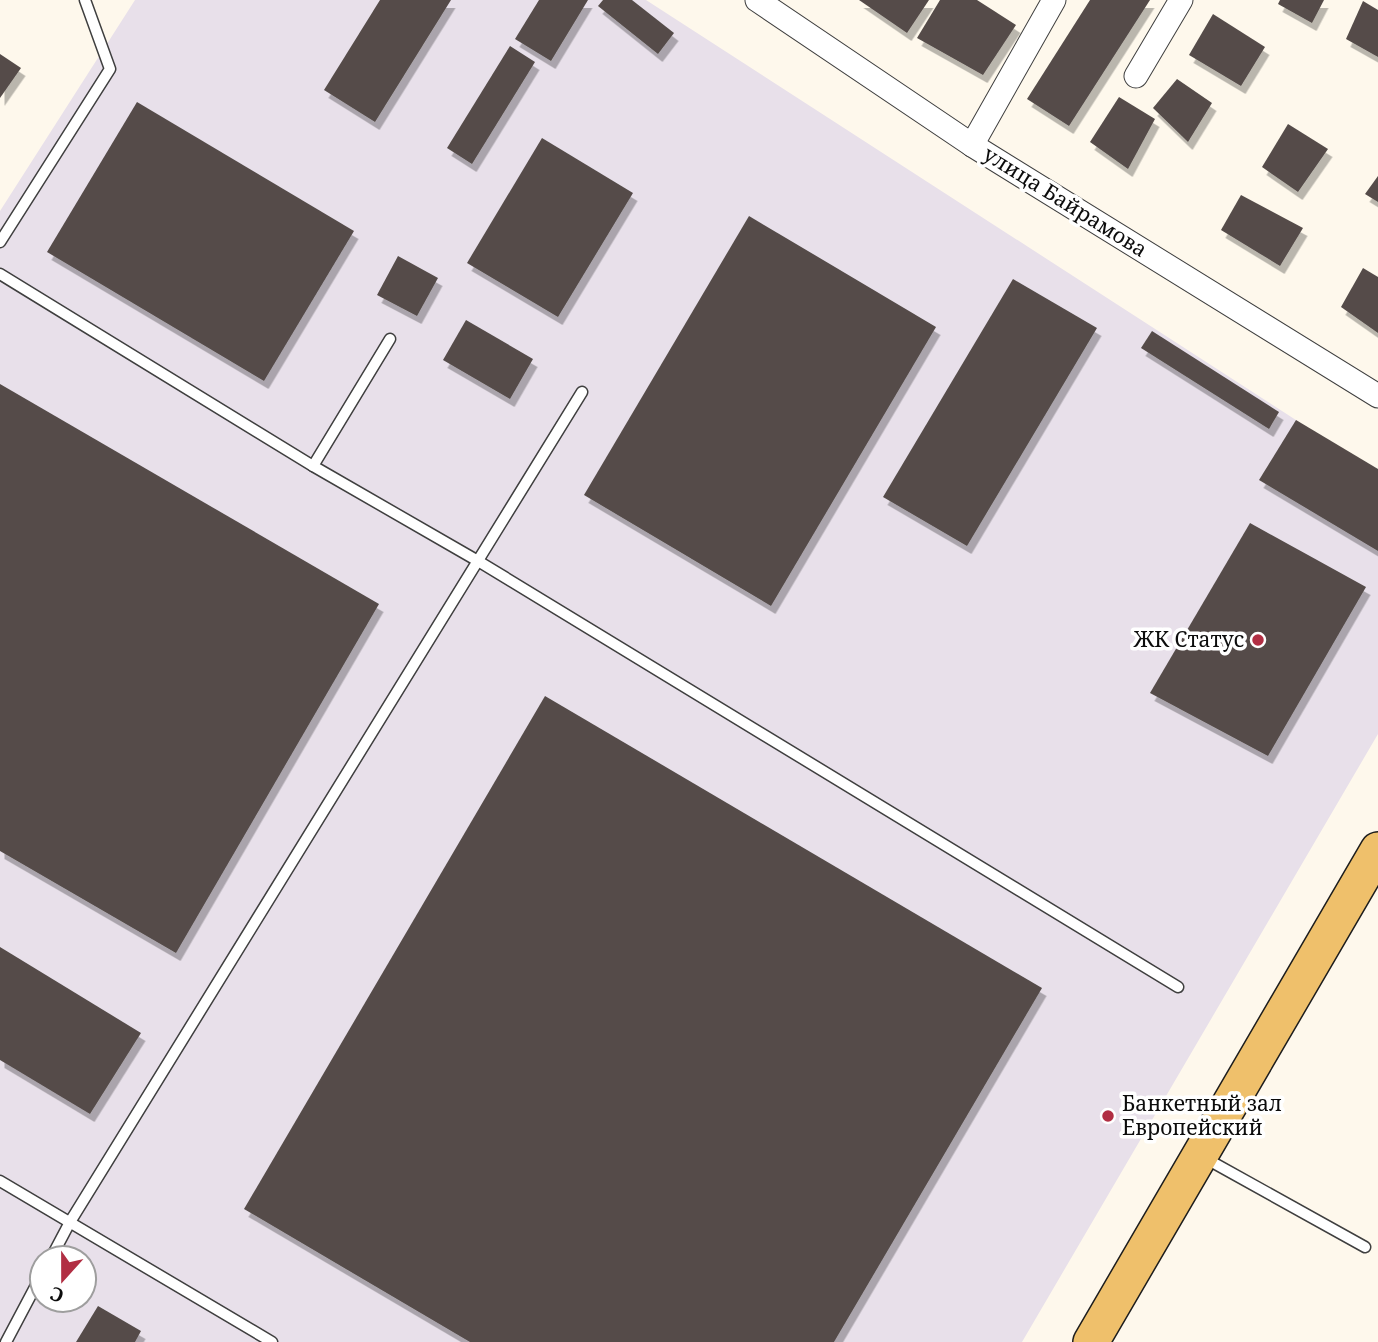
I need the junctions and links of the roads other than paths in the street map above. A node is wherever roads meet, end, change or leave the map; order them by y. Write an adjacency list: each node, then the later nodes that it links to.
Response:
1 (85, 0): 7 (lane)
2 (757, 0): 6 (street, улица Байрамова)
3 (1055, 0): 6 (street)
4 (1181, 0): 5 (street)
5 (1136, 76)
6 (972, 145): 11 (street, улица Байрамова)
7 (0, 243)
8 (0, 274): 12 (lane)
9 (390, 340): 12 (lane)
10 (582, 392): 13 (lane)
11 (1378, 396)
12 (313, 466): 13 (lane)
13 (478, 561): 16 (lane); 19 (lane)
14 (1378, 850): 15 (main road)
15 (1368, 887): 17 (main road)
16 (1178, 987)
17 (1200, 1155): 21 (lane); 25 (main road)
18 (0, 1181): 19 (lane)
19 (70, 1222): 20 (lane); 24 (lane)
20 (58, 1244)
21 (1365, 1247)
22 (28, 1300): 23 (lane)
23 (6, 1342)
24 (272, 1342)
25 (1091, 1342)

